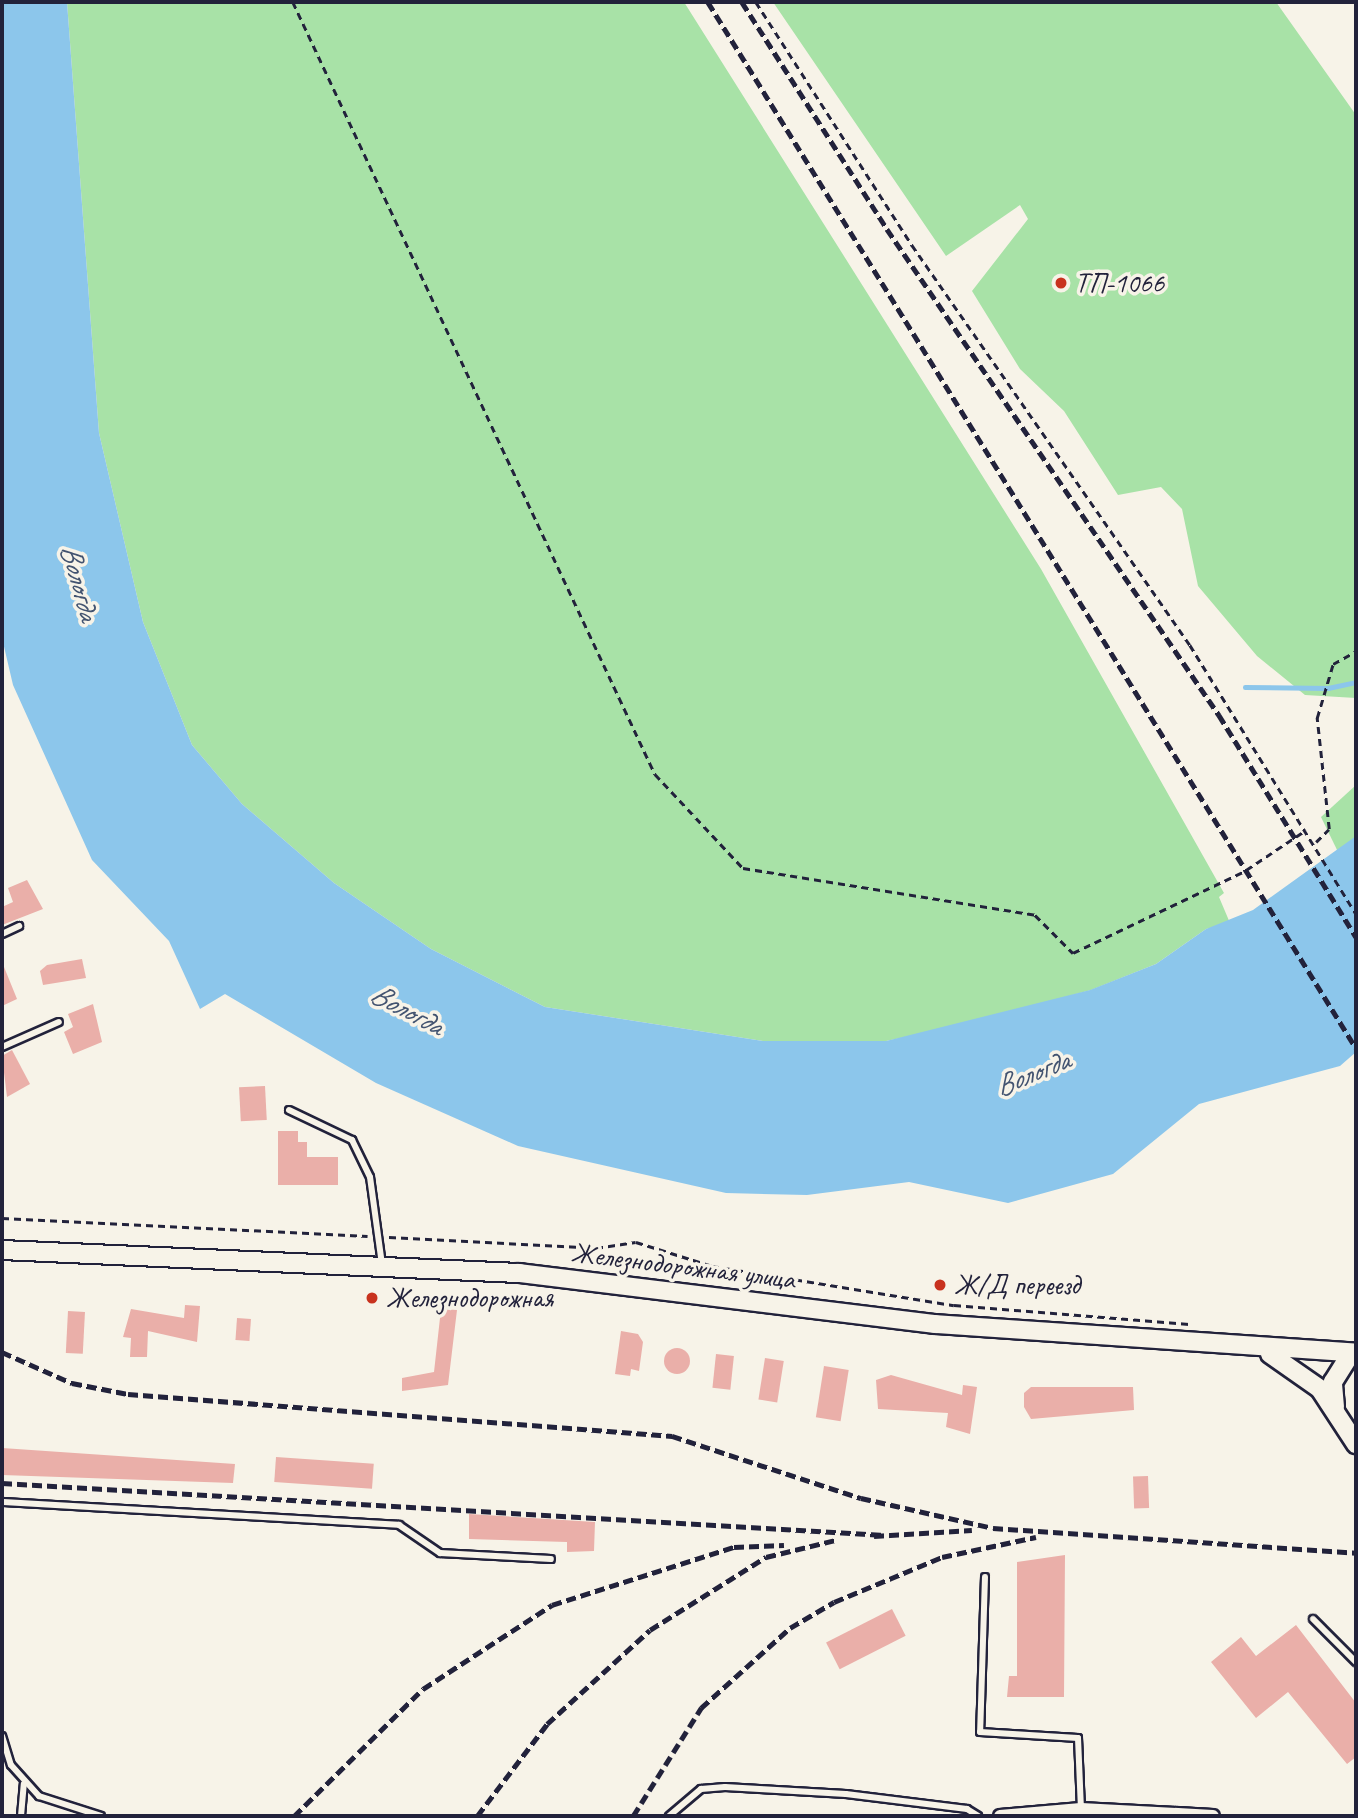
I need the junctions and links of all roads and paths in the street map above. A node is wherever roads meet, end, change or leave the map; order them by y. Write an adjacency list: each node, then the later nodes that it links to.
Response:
1 (293, 2): 4 (path)
2 (756, 2): 4 (path)
3 (1356, 651): 5 (path)
4 (1306, 830): 5 (path)
5 (1316, 842): 6 (path)
6 (1356, 914)
7 (19, 926): 8 (lane)
8 (2, 934)
9 (59, 1022): 10 (lane)
10 (2, 1047)
11 (289, 1111): 13 (lane)
12 (2, 1218): 13 (path)
13 (379, 1236): 15 (lane); 16 (path)
14 (2, 1250): 15 (main road, Железнодорожная улица)
15 (382, 1267): 17 (main road, Железнодорожная улица)
16 (1200, 1324)
17 (1257, 1350): 18 (main road, Железнодорожная улица); 19 (main road)
18 (1353, 1353): 19 (main road)
19 (1336, 1410): 20 (main road)
20 (1356, 1444)
21 (2, 1502): 22 (lane)
22 (551, 1559)
23 (985, 1577): 28 (lane)
24 (1313, 1619): 25 (lane)
25 (1356, 1662)
26 (2, 1735): 27 (lane)
27 (24, 1784): 29 (lane); 30 (lane)
28 (1081, 1809): 33 (street); 34 (street)
29 (21, 1816)
30 (101, 1816)
31 (669, 1816): 32 (lane)
32 (978, 1816)
33 (1000, 1816)
34 (1213, 1816)

